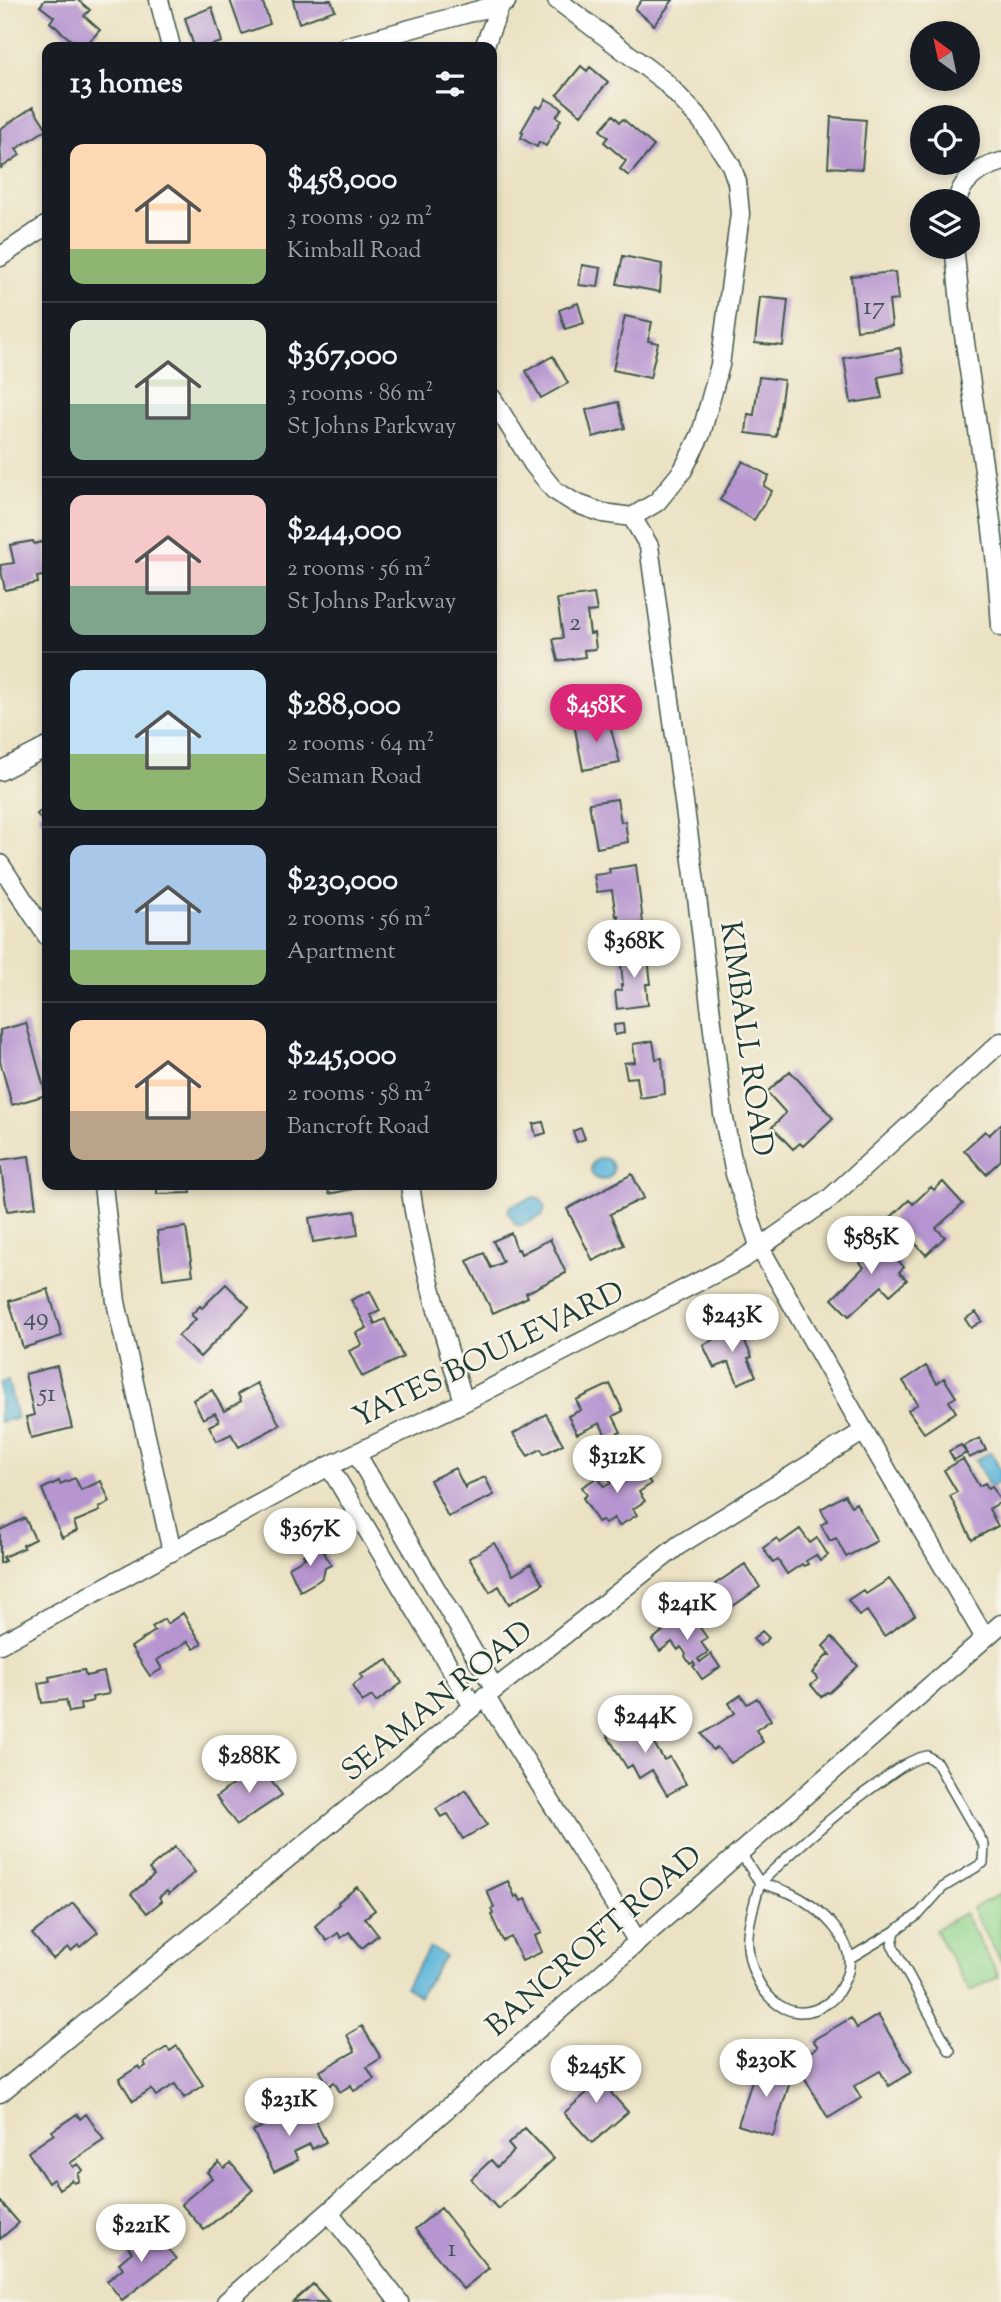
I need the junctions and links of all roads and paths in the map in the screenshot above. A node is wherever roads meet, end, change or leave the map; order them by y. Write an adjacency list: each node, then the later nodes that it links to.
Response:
1 (159, 0): 4 (street)
2 (557, 0): 13 (street)
3 (505, 2): 5 (street); 6 (street)
4 (170, 42)
5 (363, 42)
6 (486, 42)
7 (1001, 162): 8 (street)
8 (960, 189)
9 (42, 228): 10 (street)
10 (0, 257)
11 (955, 259): 14 (street)
12 (497, 406): 13 (street)
13 (632, 517): 22 (street, KIMBALL ROAD)
14 (1001, 627)
15 (42, 750): 16 (street)
16 (0, 771)
17 (0, 864): 18 (street)
18 (42, 928)
19 (1001, 1042): 22 (street, YATES BOULEVARD)
20 (104, 1190): 27 (street)
21 (411, 1190): 23 (street)
22 (760, 1248): 23 (street, YATES BOULEVARD); 24 (street, KIMBALL ROAD)
23 (464, 1402): 25 (street, YATES BOULEVARD)
24 (864, 1432): 29 (street, KIMBALL ROAD); 31 (street, SEAMAN ROAD)
25 (356, 1453): 26 (street, YATES BOULEVARD); 31 (street)
26 (329, 1466): 27 (street, YATES BOULEVARD); 31 (street)
27 (172, 1552): 30 (street, YATES BOULEVARD)
28 (1001, 1623): 29 (street, BANCROFT ROAD)
29 (985, 1638): 32 (street, BANCROFT ROAD)
30 (0, 1644)
31 (484, 1697): 35 (street); 38 (street, SEAMAN ROAD)
32 (740, 1852): 33 (lane); 35 (street, BANCROFT ROAD)
33 (760, 1883): 34 (lane); 36 (lane); 36 (lane)
34 (895, 1931): 36 (lane); 37 (lane)
35 (638, 1942): 39 (street, BANCROFT ROAD)
36 (850, 1958)
37 (950, 2051)
38 (0, 2093)
39 (329, 2212): 40 (street, BANCROFT ROAD); 41 (street)
40 (226, 2302)
41 (398, 2302)

